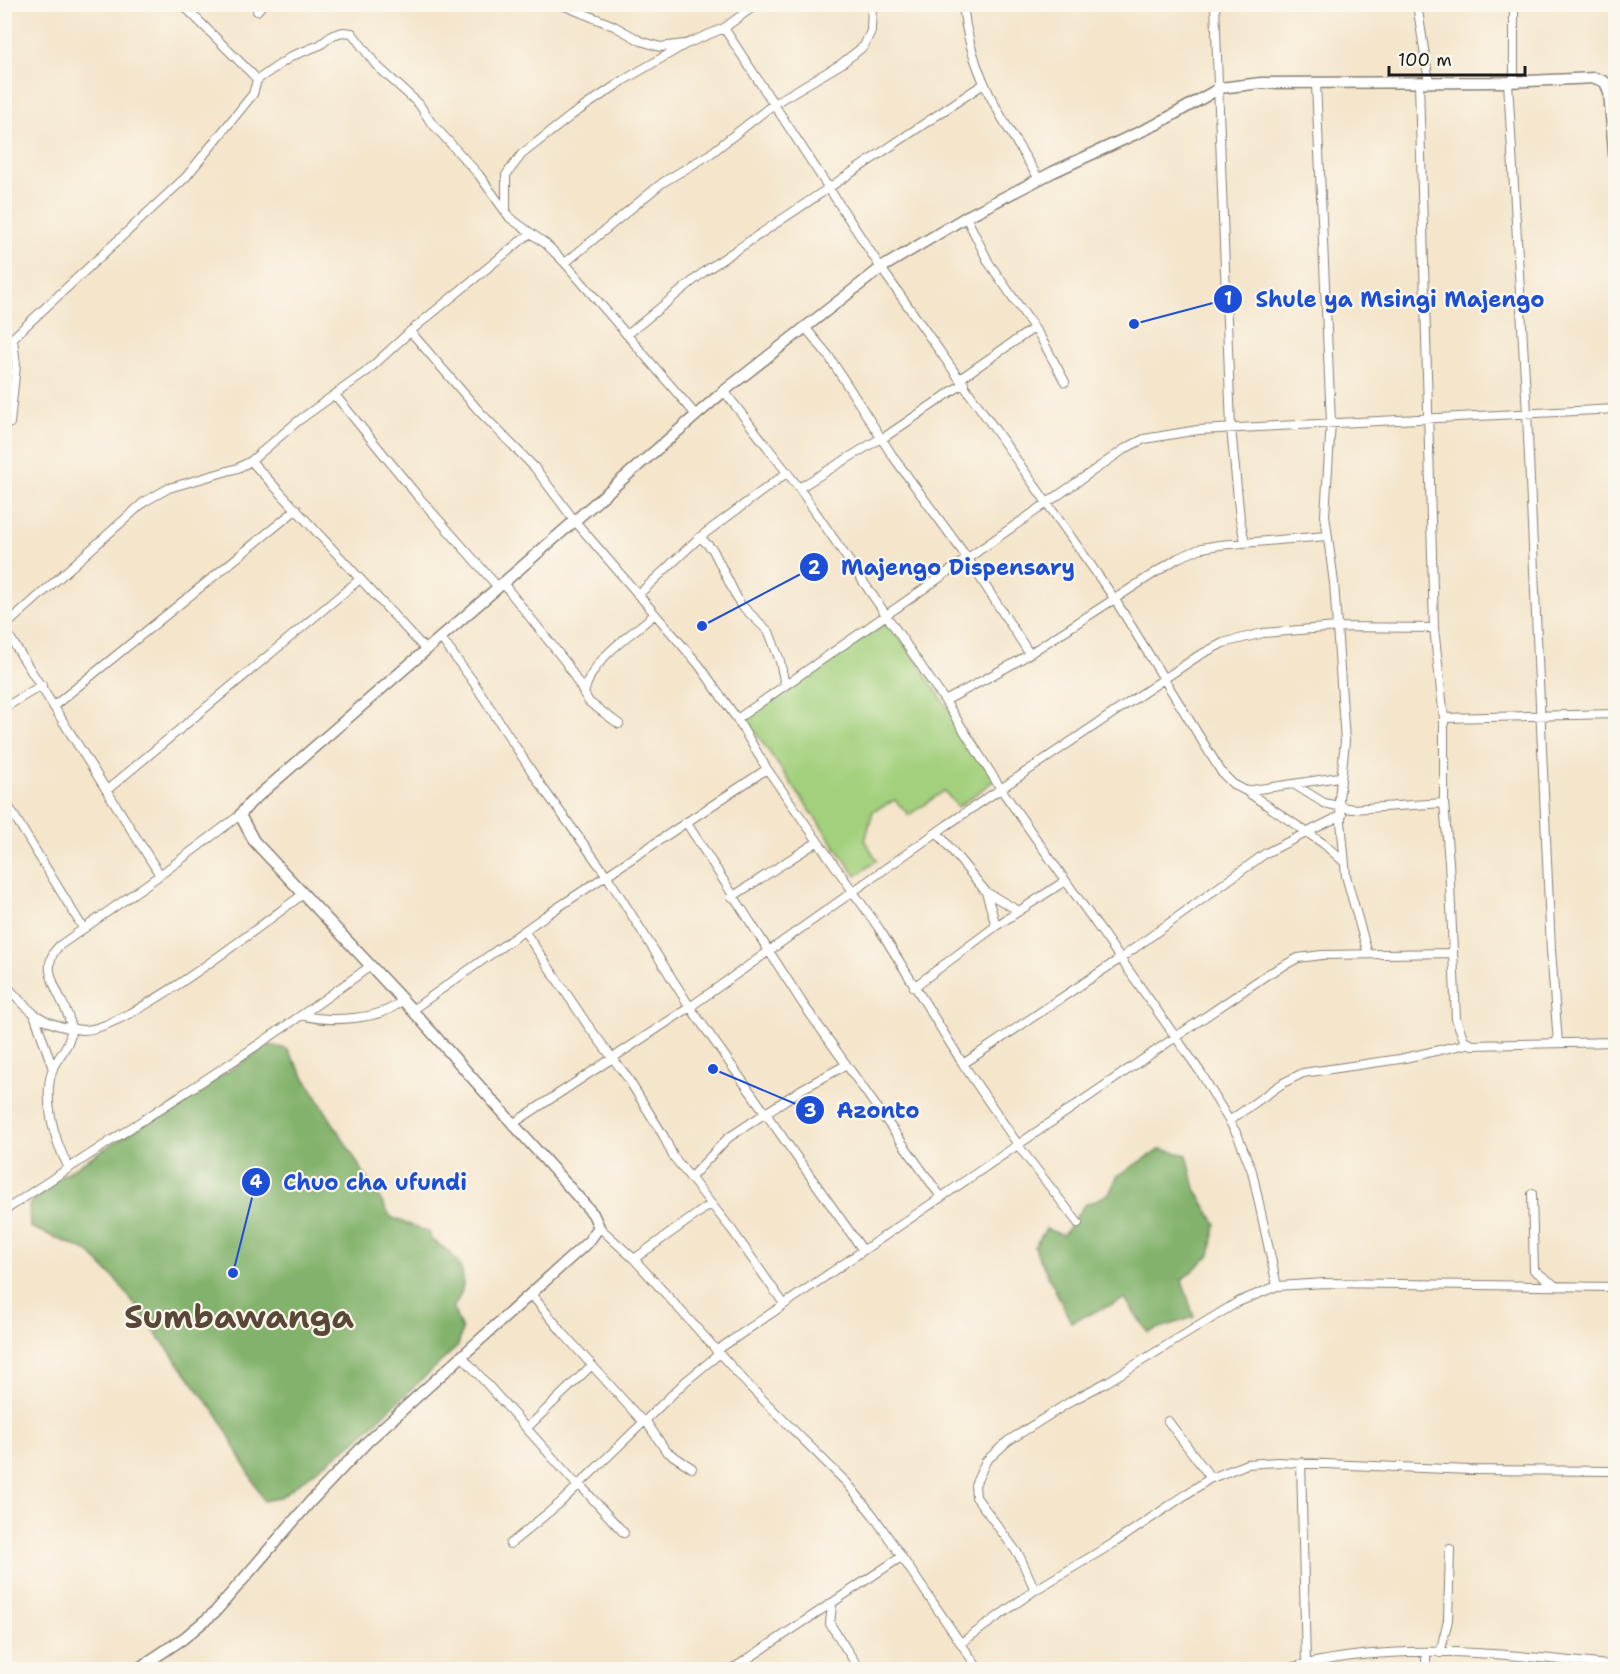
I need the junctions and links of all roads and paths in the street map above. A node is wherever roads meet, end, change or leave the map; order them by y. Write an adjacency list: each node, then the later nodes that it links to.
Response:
1 (182, 4): 13 (street)
2 (263, 4): 10 (street)
3 (560, 4): 12 (street)
4 (757, 4): 11 (street)
5 (872, 4): 20 (street)
6 (963, 4): 18 (street)
7 (1215, 4): 19 (street)
8 (1417, 4): 15 (street)
9 (1514, 4): 16 (street)
10 (257, 11)
11 (724, 28): 12 (street); 20 (street)
12 (686, 44): 24 (street)
13 (257, 80): 24 (street); 33 (street)
14 (1610, 80): 16 (street); 21 (street)
15 (1424, 82): 16 (street); 17 (street); 42 (street)
16 (1511, 82): 40 (street)
17 (1316, 83): 19 (street); 43 (street)
18 (982, 85): 22 (street); 23 (street)
19 (1220, 88): 22 (street); 45 (street)
20 (775, 103): 23 (street); 27 (street)
21 (1616, 177)
22 (1039, 179): 25 (street)
23 (829, 187): 28 (street); 32 (street)
24 (507, 212): 26 (street)
25 (966, 217): 28 (street); 30 (street)
26 (529, 234): 27 (street); 31 (street)
27 (565, 263): 32 (street)
28 (881, 267): 29 (street); 35 (street)
29 (804, 326): 37 (street); 46 (street)
30 (1034, 328): 35 (street); 36 (street)
31 (410, 331): 38 (street); 52 (street)
32 (627, 335): 41 (street)
33 (13, 339): 34 (street); 44 (street)
34 (4, 346)
35 (962, 381): 46 (street); 50 (street)
36 (1065, 381)
37 (724, 391): 41 (street); 48 (street)
38 (335, 395): 47 (street); 58 (street)
39 (1616, 408): 40 (street)
40 (1527, 413): 42 (street); 77 (street)
41 (696, 415): 52 (street)
42 (1427, 419): 43 (street); 65 (street)
43 (1331, 422): 45 (street); 53 (street)
44 (10, 423)
45 (1231, 428): 50 (street); 55 (street)
46 (881, 439): 49 (street); 56 (street)
47 (251, 462): 51 (street); 63 (street)
48 (788, 472): 49 (street); 54 (street)
49 (799, 488): 62 (street)
50 (1047, 505): 56 (street); 60 (street)
51 (297, 509): 57 (street); 74 (street)
52 (574, 520): 58 (street); 59 (street)
53 (1327, 536): 55 (street); 64 (street)
54 (700, 537): 59 (street); 71 (street)
55 (1245, 542): 60 (street)
56 (968, 559): 62 (street); 68 (street)
57 (360, 579): 67 (street); 85 (street)
58 (500, 584): 66 (street); 72 (street)
59 (638, 595): 61 (street)
60 (1114, 598): 68 (street); 69 (street)
61 (655, 614): 72 (street); 79 (street)
62 (886, 615): 71 (street); 73 (street)
63 (4, 627): 70 (street)
64 (1337, 627): 65 (street); 69 (street); 82 (street)
65 (1434, 628): 78 (street)
66 (440, 637): 67 (street); 97 (street)
67 (425, 649): 90 (street)
68 (1029, 653): 73 (street)
69 (1165, 680): 84 (street); 86 (street)
70 (42, 685): 74 (street); 75 (street)
71 (785, 685): 79 (street)
72 (584, 694): 80 (street)
73 (945, 701): 84 (street)
74 (55, 705): 85 (street)
75 (4, 708)
76 (1616, 714): 77 (street)
77 (1541, 716): 78 (street); 122 (street)
78 (1444, 718): 88 (street)
79 (737, 719): 81 (street)
80 (619, 724)
81 (767, 769): 91 (street); 94 (street)
82 (1339, 777): 83 (street); 89 (street)
83 (1295, 784): 86 (street); 89 (street)
84 (1001, 789): 92 (street); 98 (street)
85 (107, 790): 96 (street)
86 (1246, 791): 93 (street)
87 (4, 799): 105 (street)
88 (1444, 803): 89 (street); 108 (street)
89 (1341, 811): 93 (street); 95 (street)
90 (240, 815): 96 (street); 101 (street)
91 (686, 822): 97 (street); 102 (street)
92 (937, 832): 99 (street); 100 (street)
93 (1305, 833): 95 (street); 110 (street)
94 (817, 842): 100 (street); 102 (street)
95 (1344, 862): 109 (street)
96 (160, 875): 105 (street)
97 (608, 876): 106 (street); 115 (street)
98 (1065, 881): 103 (street); 110 (street)
99 (986, 892): 103 (street); 104 (street)
100 (852, 893): 107 (street); 113 (street)
101 (302, 895): 111 (street); 119 (street)
102 (732, 897): 107 (street)
103 (1019, 911): 104 (street)
104 (996, 926): 113 (street)
105 (83, 928): 119 (street)
106 (525, 932): 116 (street); 124 (street)
107 (768, 951): 115 (street); 126 (street)
108 (1452, 953): 109 (street); 123 (street)
109 (1368, 954): 120 (street)
110 (1121, 958): 120 (street); 125 (street)
111 (369, 967): 114 (street); 118 (street)
112 (4, 982): 117 (street)
113 (914, 987): 125 (street)
114 (402, 1000): 116 (street); 118 (street)
115 (690, 1007): 124 (street); 128 (street)
116 (412, 1010): 130 (street)
117 (33, 1013): 119 (street); 127 (street)
118 (302, 1015): 132 (street)
119 (72, 1028): 127 (street)
120 (1175, 1036): 129 (street); 131 (street)
121 (1616, 1042): 122 (street)
122 (1558, 1043): 123 (street)
123 (1466, 1044): 129 (street)
124 (612, 1059): 130 (street); 133 (street)
125 (963, 1064): 131 (street)
126 (846, 1065): 128 (street); 135 (street)
127 (53, 1069): 132 (street)
128 (766, 1114): 133 (street); 140 (street)
129 (1229, 1121): 143 (street)
130 (514, 1123): 139 (street)
131 (1017, 1143): 135 (street); 138 (street)
132 (68, 1166): 137 (street)
133 (690, 1178): 136 (street)
134 (1532, 1194): 142 (street)
135 (941, 1197): 140 (street)
136 (711, 1204): 141 (street); 146 (street)
137 (4, 1211)
138 (1078, 1223)
139 (599, 1227): 141 (street); 145 (street)
140 (862, 1249): 146 (street)
141 (634, 1259): 147 (street)
142 (1554, 1285): 143 (street); 144 (street)
143 (1277, 1286): 162 (street)
144 (1616, 1287)
145 (531, 1294): 148 (street); 149 (street)
146 (784, 1304): 147 (street)
147 (717, 1352): 150 (street); 161 (street)
148 (462, 1356): 152 (street); 169 (street)
149 (592, 1365): 150 (street); 152 (street)
150 (644, 1421): 154 (street); 157 (street)
151 (1168, 1421): 156 (street)
152 (527, 1428): 157 (street)
153 (1301, 1462): 155 (street); 156 (street); 167 (street)
154 (692, 1468)
155 (1616, 1471)
156 (1211, 1478): 162 (street)
157 (578, 1484): 158 (street); 159 (street)
158 (624, 1533)
159 (510, 1544)
160 (1450, 1549): 166 (street)
161 (901, 1557): 163 (street); 164 (street)
162 (1035, 1590): 164 (street)
163 (832, 1605): 170 (street); 171 (street)
164 (961, 1643): 172 (street)
165 (1426, 1653): 166 (street); 167 (street); 174 (street)
166 (1440, 1653): 168 (street)
167 (1306, 1663): 173 (street)
168 (1616, 1666)
169 (136, 1670)
170 (731, 1670)
171 (860, 1670)
172 (979, 1670)
173 (1282, 1670)
174 (1426, 1670)

